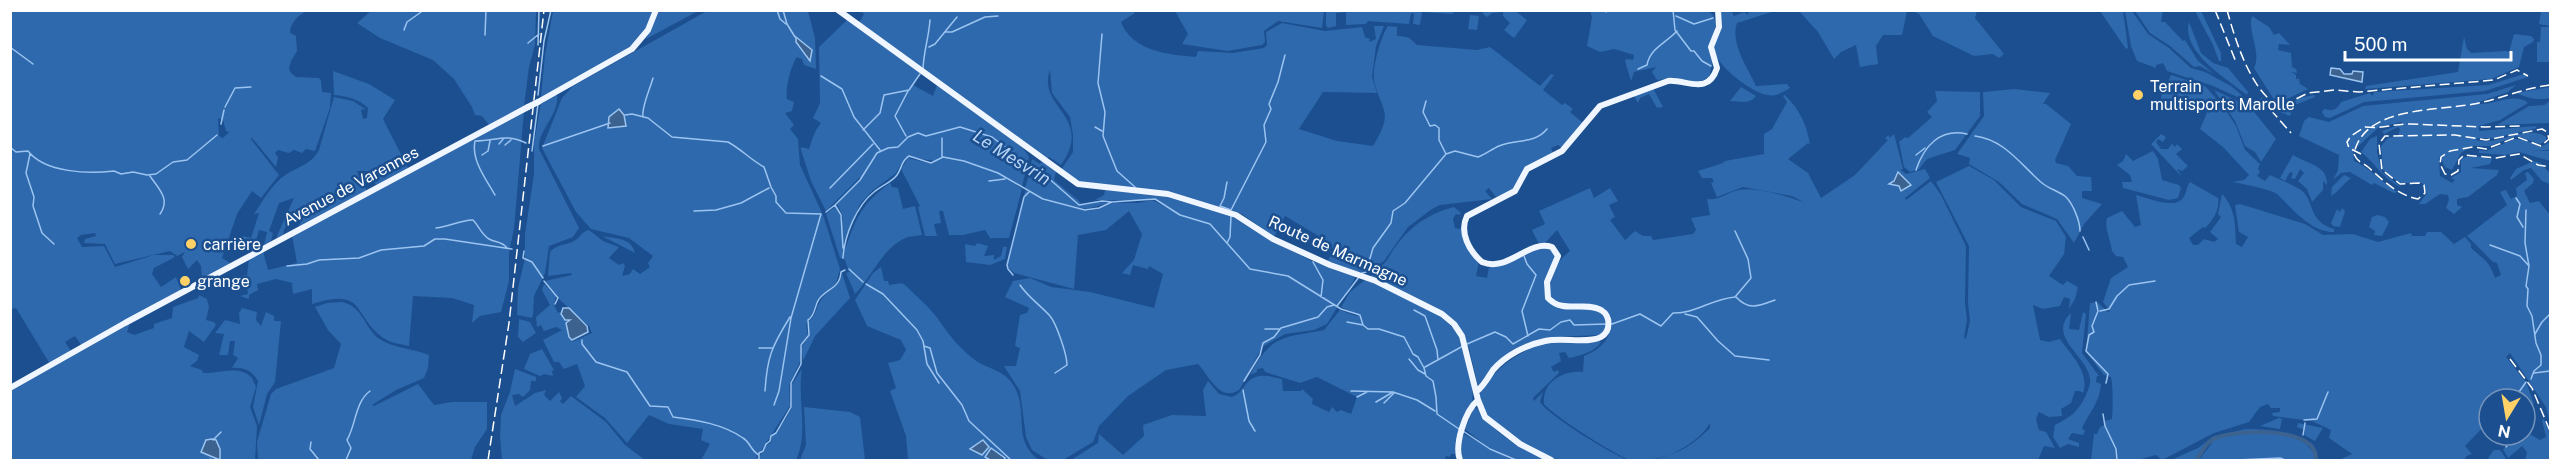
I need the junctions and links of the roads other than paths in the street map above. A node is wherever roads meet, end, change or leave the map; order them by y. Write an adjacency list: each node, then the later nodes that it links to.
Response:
1 (656, 10): 4 (main road, Avenue de Varennes, bridge)
2 (838, 10): 5 (main road, Route de Marmagne)
3 (1718, 10): 5 (main road)
4 (10, 388)
5 (1476, 392): 6 (main road, Route de Marmagne)
6 (1478, 400): 7 (main road); 8 (main road, Route de Marmagne)
7 (1460, 460)
8 (1551, 460)

